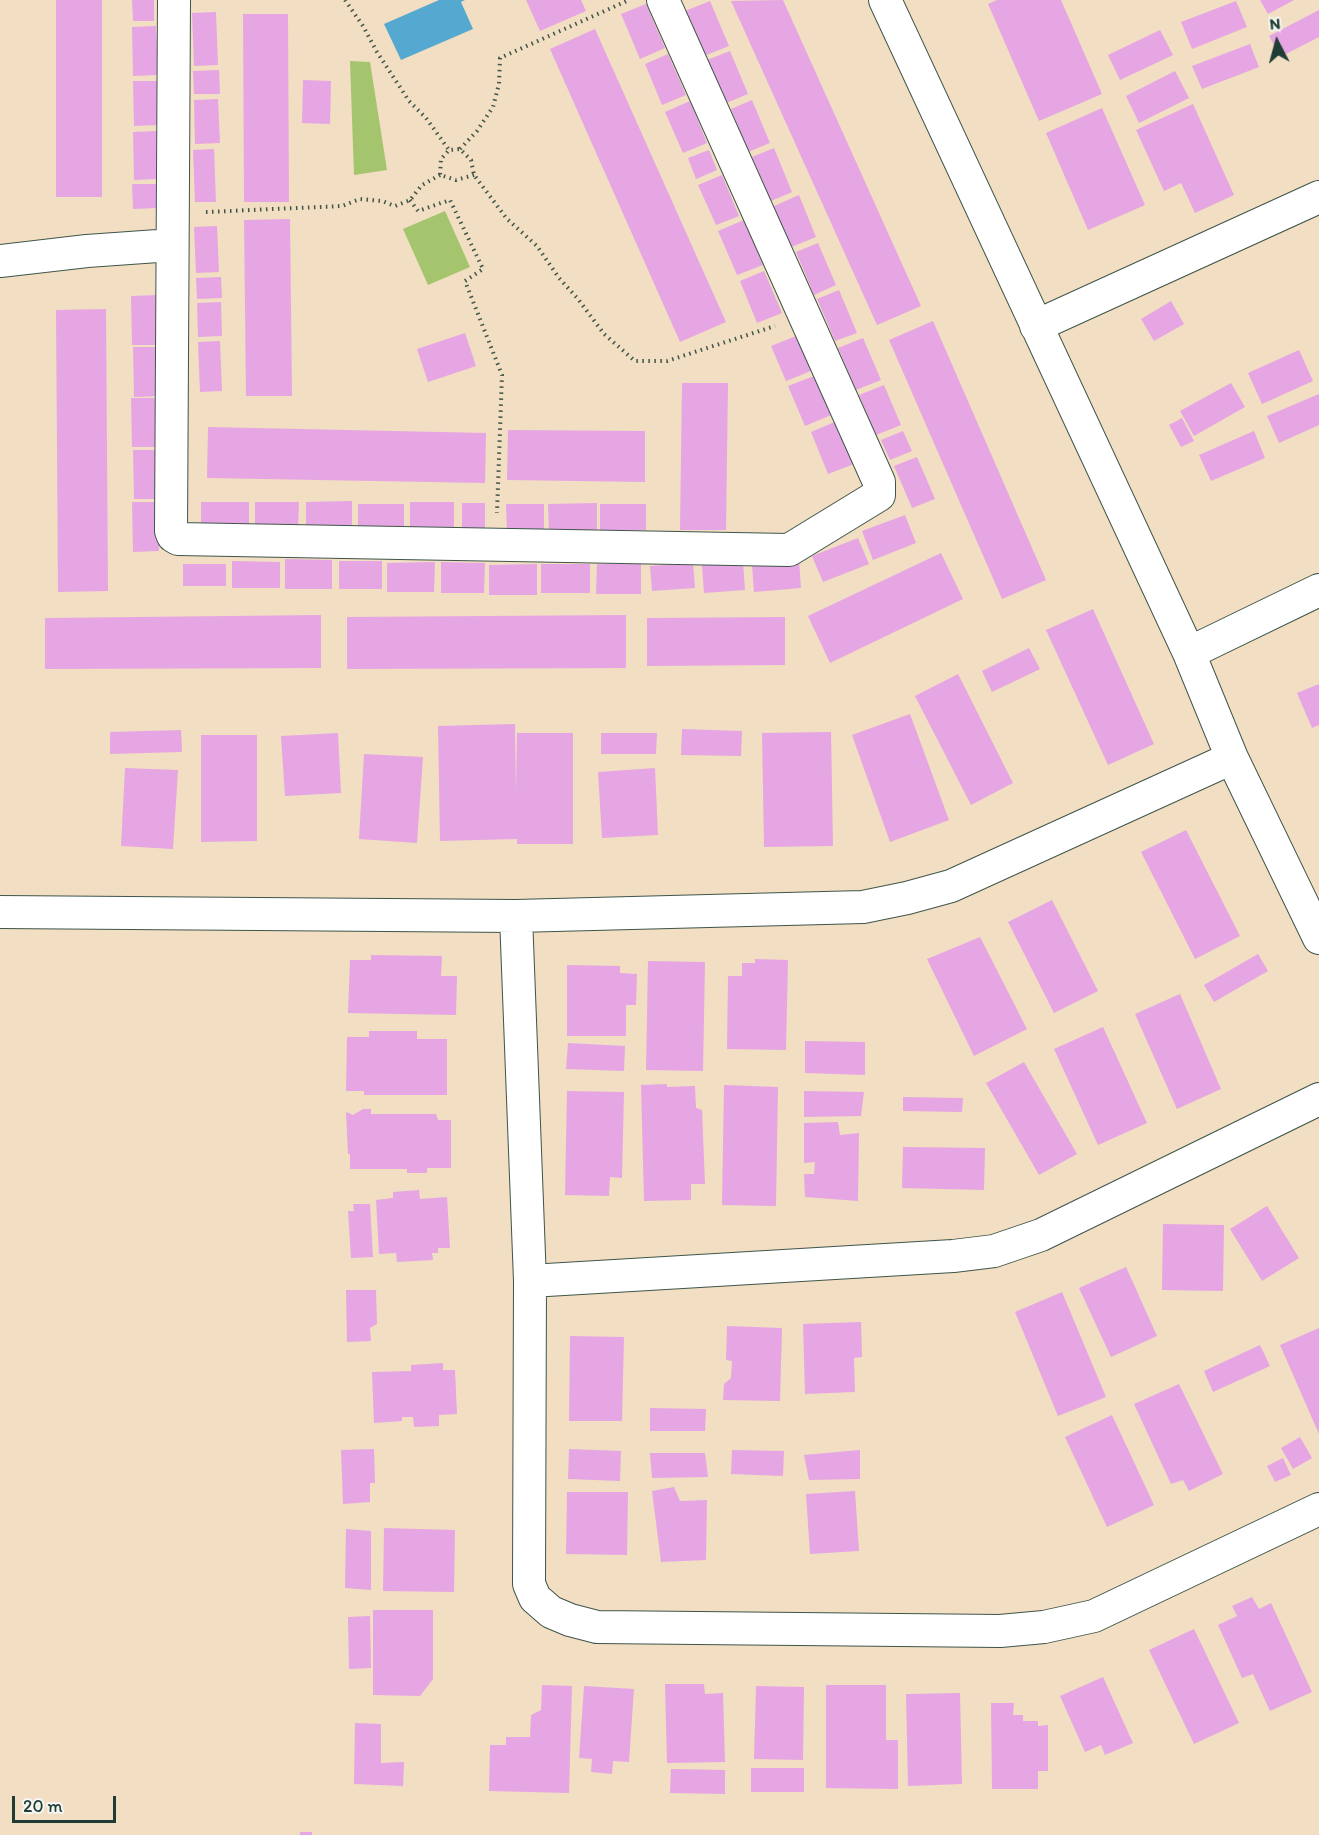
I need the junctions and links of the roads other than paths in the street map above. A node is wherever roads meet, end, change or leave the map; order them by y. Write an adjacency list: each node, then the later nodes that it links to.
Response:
1 (174, 0): 5 (street)
2 (663, 0): 5 (street)
3 (893, 3): 7 (street)
4 (1319, 197): 7 (street)
5 (172, 245): 6 (street)
6 (0, 261)
7 (1036, 326): 9 (street)
8 (1319, 590): 9 (street)
9 (1189, 653): 10 (street)
10 (1232, 758): 12 (street); 13 (street)
11 (0, 912): 12 (street)
12 (516, 916): 15 (street)
13 (1319, 938)
14 (1319, 1100): 15 (street)
15 (530, 1281): 16 (street)
16 (1319, 1509)

